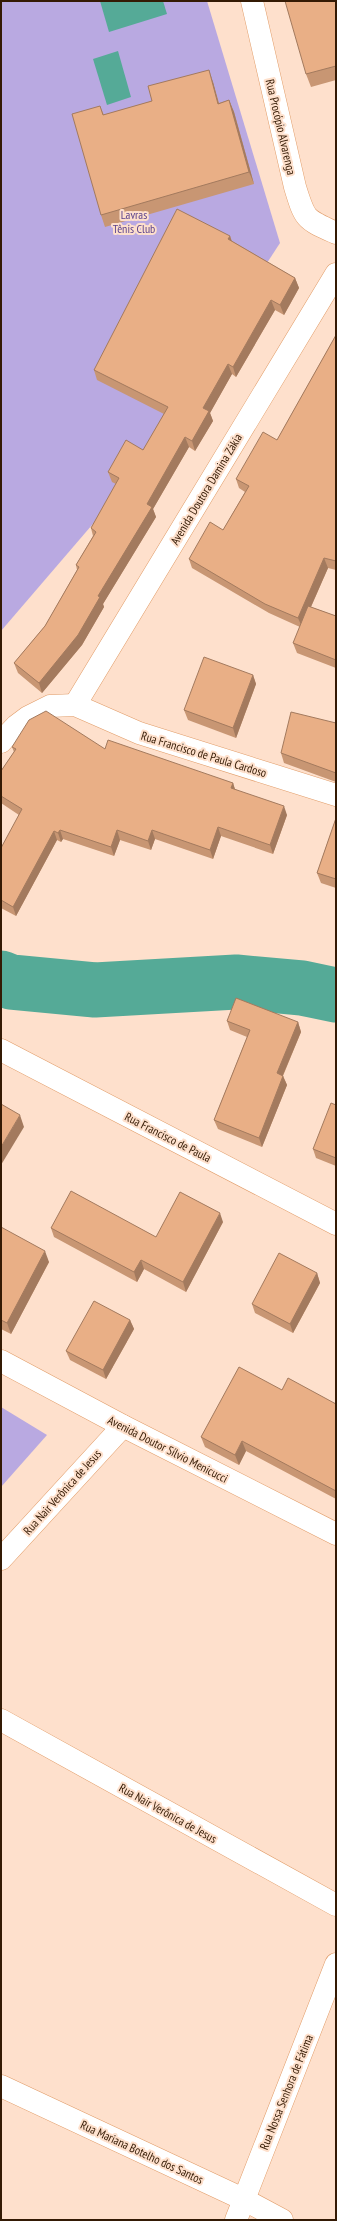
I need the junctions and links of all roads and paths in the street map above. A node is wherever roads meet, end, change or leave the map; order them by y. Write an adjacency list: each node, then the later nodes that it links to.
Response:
1 (252, 1): 2 (street, Rua Procópio Alvarenga)
2 (336, 233)
3 (336, 274): 4 (street, Avenida Doutora Damina Zákia)
4 (75, 705): 5 (street); 6 (street, Rua Francisco de Paula Cardoso)
5 (1, 742)
6 (336, 795)
7 (1, 1050): 8 (street, Rua Francisco de Paula)
8 (336, 1224)
9 (1, 1361): 10 (street, Avenida Doutor Sílvio Menicucci)
10 (123, 1426): 11 (street, Avenida Doutor Sílvio Menicucci); 12 (street, Rua Nair Verônica de Jesus)
11 (336, 1534)
12 (1, 1559)
13 (1, 1720): 14 (street, Rua Nair Verônica de Jesus)
14 (336, 1905)
15 (336, 1964): 17 (street, Rua Nossa Senhora de Fátima)
16 (1, 2086): 17 (street, Rua Mariana Botelho dos Santos)
17 (243, 2199): 18 (street, Rua Nossa Senhora de Fátima); 19 (street, Rua Mariana Botelho dos Santos)
18 (236, 2220)
19 (282, 2220)

